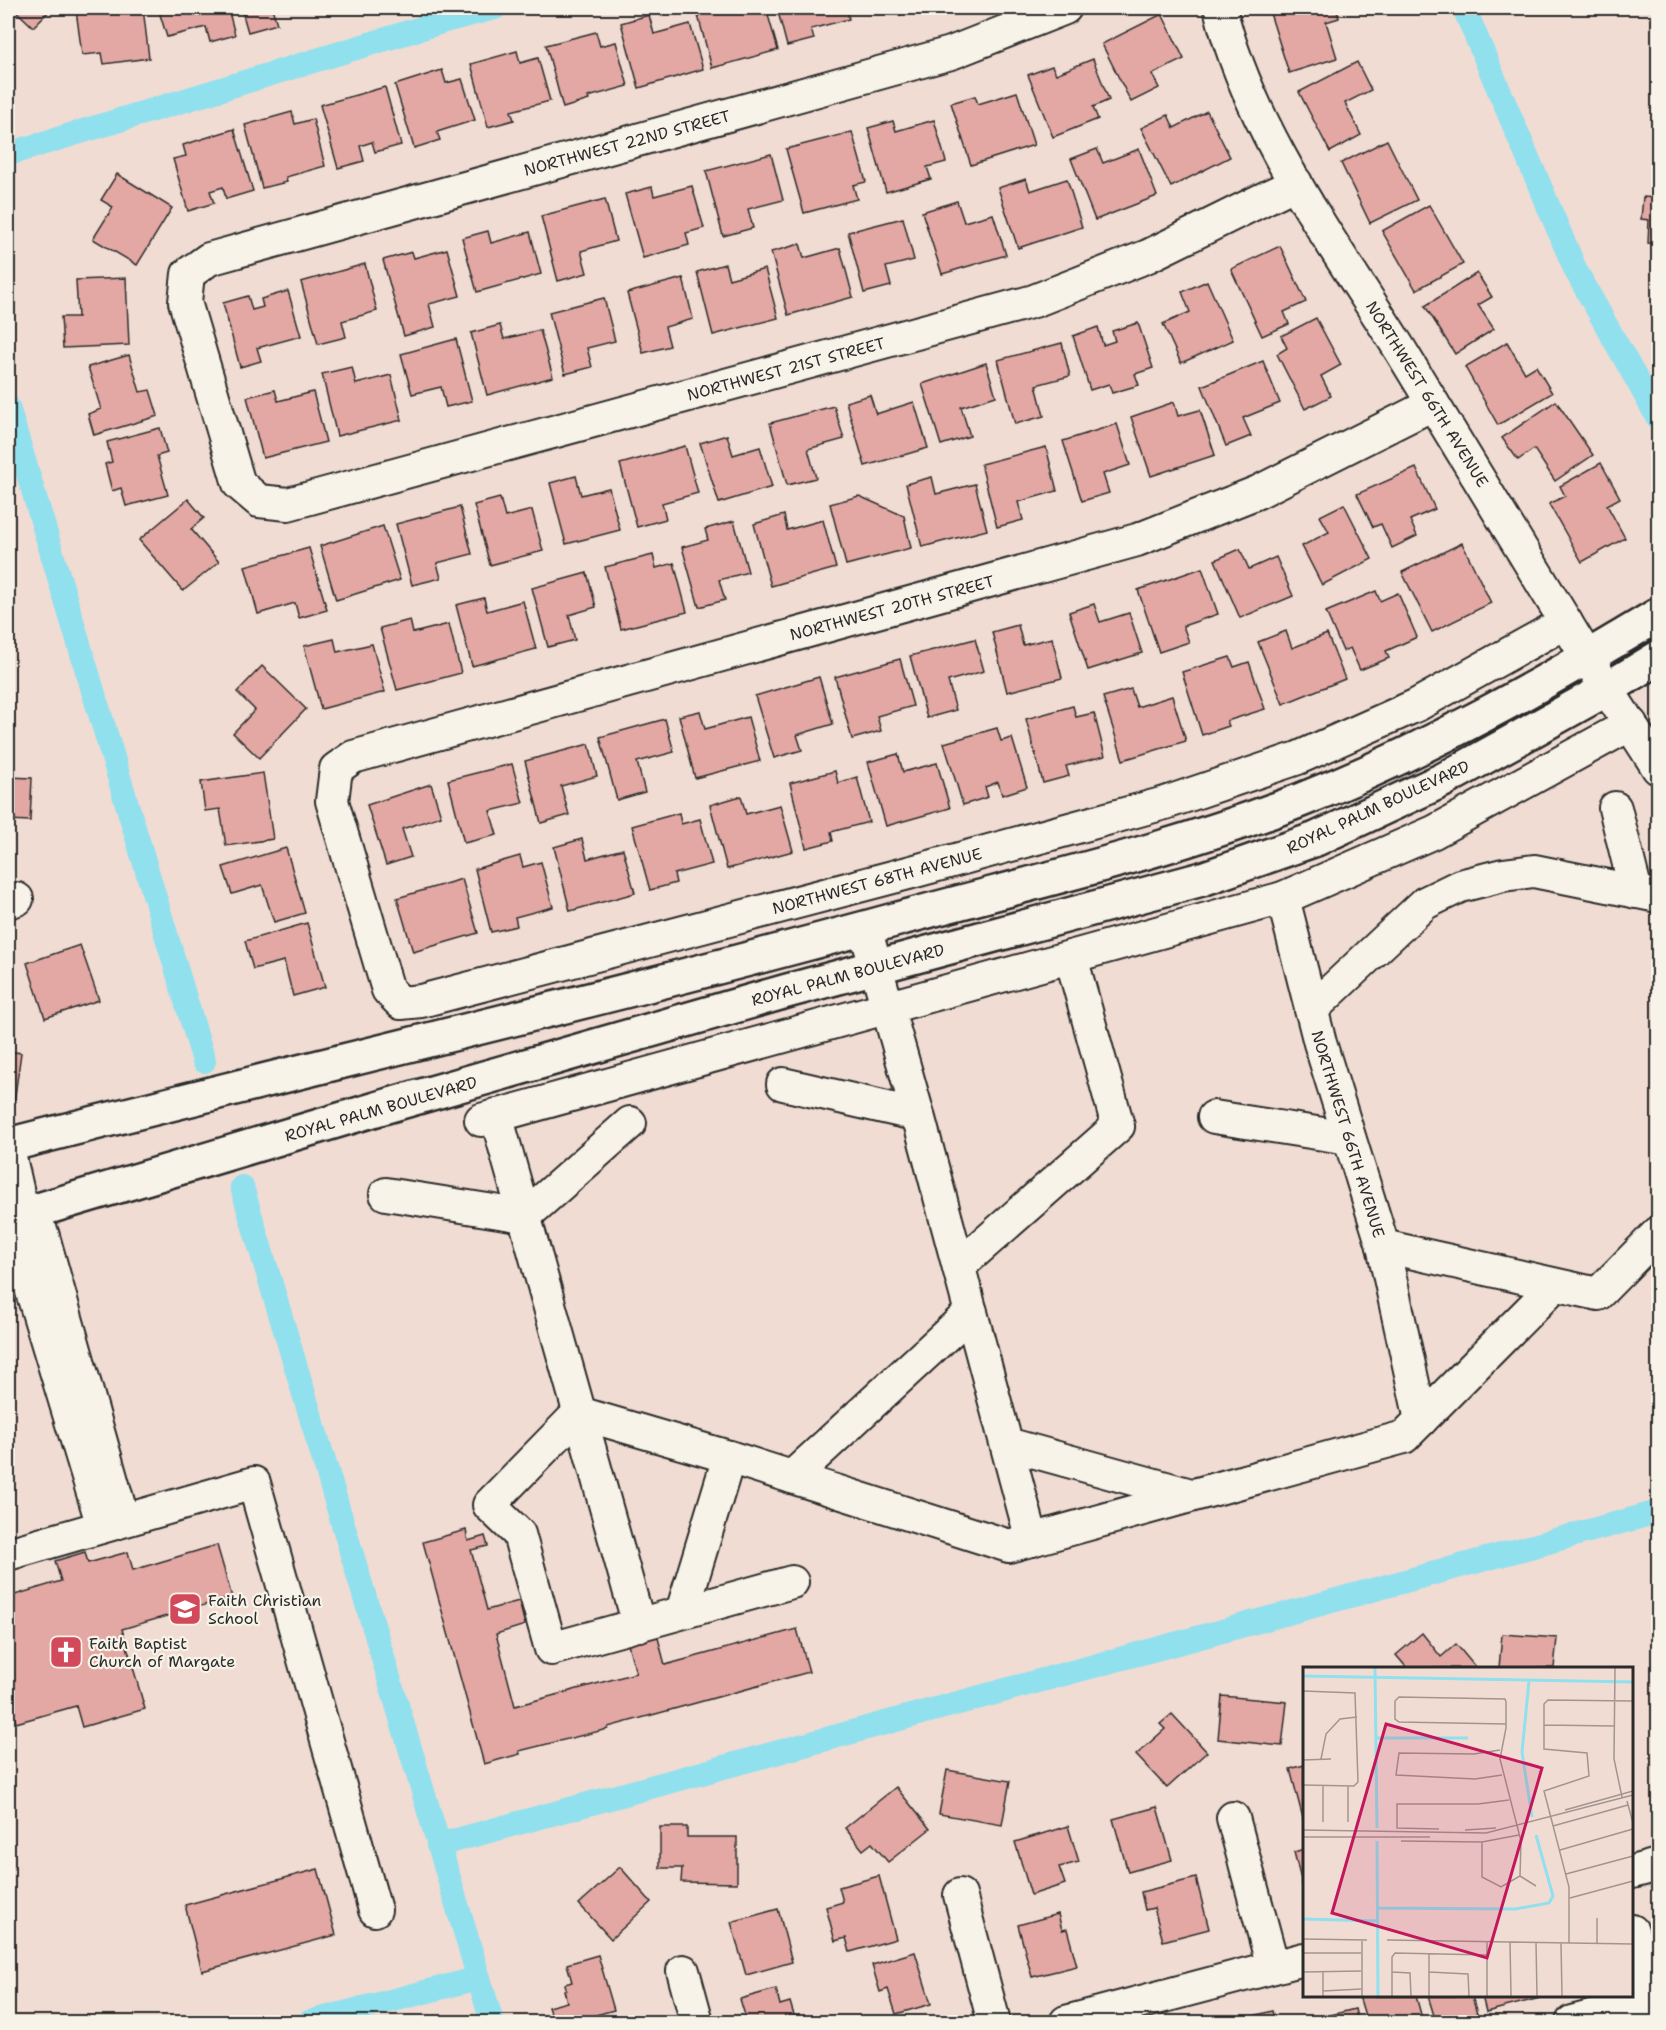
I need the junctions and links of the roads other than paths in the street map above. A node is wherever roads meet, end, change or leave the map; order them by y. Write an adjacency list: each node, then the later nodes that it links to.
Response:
1 (1065, 8): 5 (street, NORTHWEST 22ND STREET)
2 (1220, 8): 3 (street, NORTHWEST 66TH AVENUE)
3 (1296, 183): 4 (street, NORTHWEST 66TH AVENUE); 5 (street, NORTHWEST 21ST STREET)
4 (1433, 404): 7 (street, NORTHWEST 66TH AVENUE); 13 (street, NORTHWEST 20TH STREET)
5 (259, 501)
6 (1659, 615): 8 (main road)
7 (1566, 622): 8 (street, NORTHWEST 66TH AVENUE); 13 (street, NORTHWEST 68TH AVENUE)
8 (1587, 658): 10 (street, NORTHWEST 66TH AVENUE); 17 (main road)
9 (1659, 658): 10 (main road, ROYAL PALM BOULEVARD)
10 (1607, 689): 11 (street, NORTHWEST 66TH AVENUE); 19 (main road, ROYAL PALM BOULEVARD)
11 (1631, 724): 12 (street, NORTHWEST 66TH AVENUE); 16 (street)
12 (1659, 768)
13 (336, 769)
14 (1615, 808): 15 (street)
15 (1647, 894): 21 (street)
16 (1283, 898): 18 (street); 21 (street, NORTHWEST 66TH AVENUE)
17 (865, 928): 19 (street); 27 (main road)
18 (1071, 957): 20 (street); 33 (street)
19 (876, 967): 20 (street); 30 (main road, ROYAL PALM BOULEVARD)
20 (889, 1007): 23 (street); 29 (street)
21 (1311, 1010): 26 (street, NORTHWEST 66TH AVENUE)
22 (783, 1084): 23 (street)
23 (918, 1115): 33 (street)
24 (1214, 1117): 26 (street)
25 (630, 1123): 29 (street)
26 (1349, 1138): 31 (street, NORTHWEST 66TH AVENUE)
27 (8, 1147): 30 (street)
28 (386, 1194): 29 (street)
29 (525, 1216): 36 (street)
30 (15, 1217): 42 (street)
31 (1383, 1246): 34 (street, NORTHWEST 66TH AVENUE); 37 (street)
32 (1653, 1250): 34 (street, NORTHWEST 66TH AVENUE)
33 (959, 1266): 35 (street)
34 (1555, 1285): 37 (street)
35 (970, 1312): 38 (street); 40 (street)
36 (579, 1413): 39 (street); 47 (street); 47 (street)
37 (1421, 1420): 41 (street)
38 (1007, 1444): 41 (street); 43 (street)
39 (729, 1457): 40 (street); 46 (street)
40 (792, 1477): 43 (street)
41 (1192, 1496): 43 (street)
42 (113, 1523): 44 (street); 52 (street)
43 (1032, 1540)
44 (8, 1554)
45 (792, 1582): 46 (street)
46 (682, 1612): 47 (street)
47 (639, 1625)
48 (1233, 1818): 55 (street)
49 (1659, 1865): 50 (street)
50 (1633, 1872)
51 (960, 1895): 59 (street)
52 (375, 1910)
53 (1633, 1935): 57 (street)
54 (1303, 1960): 55 (street)
55 (1273, 1967): 60 (street)
56 (683, 1971): 58 (street)
57 (1655, 2012): 61 (street)
58 (698, 2022)
59 (994, 2022)
60 (1066, 2022)
61 (1572, 2022)

